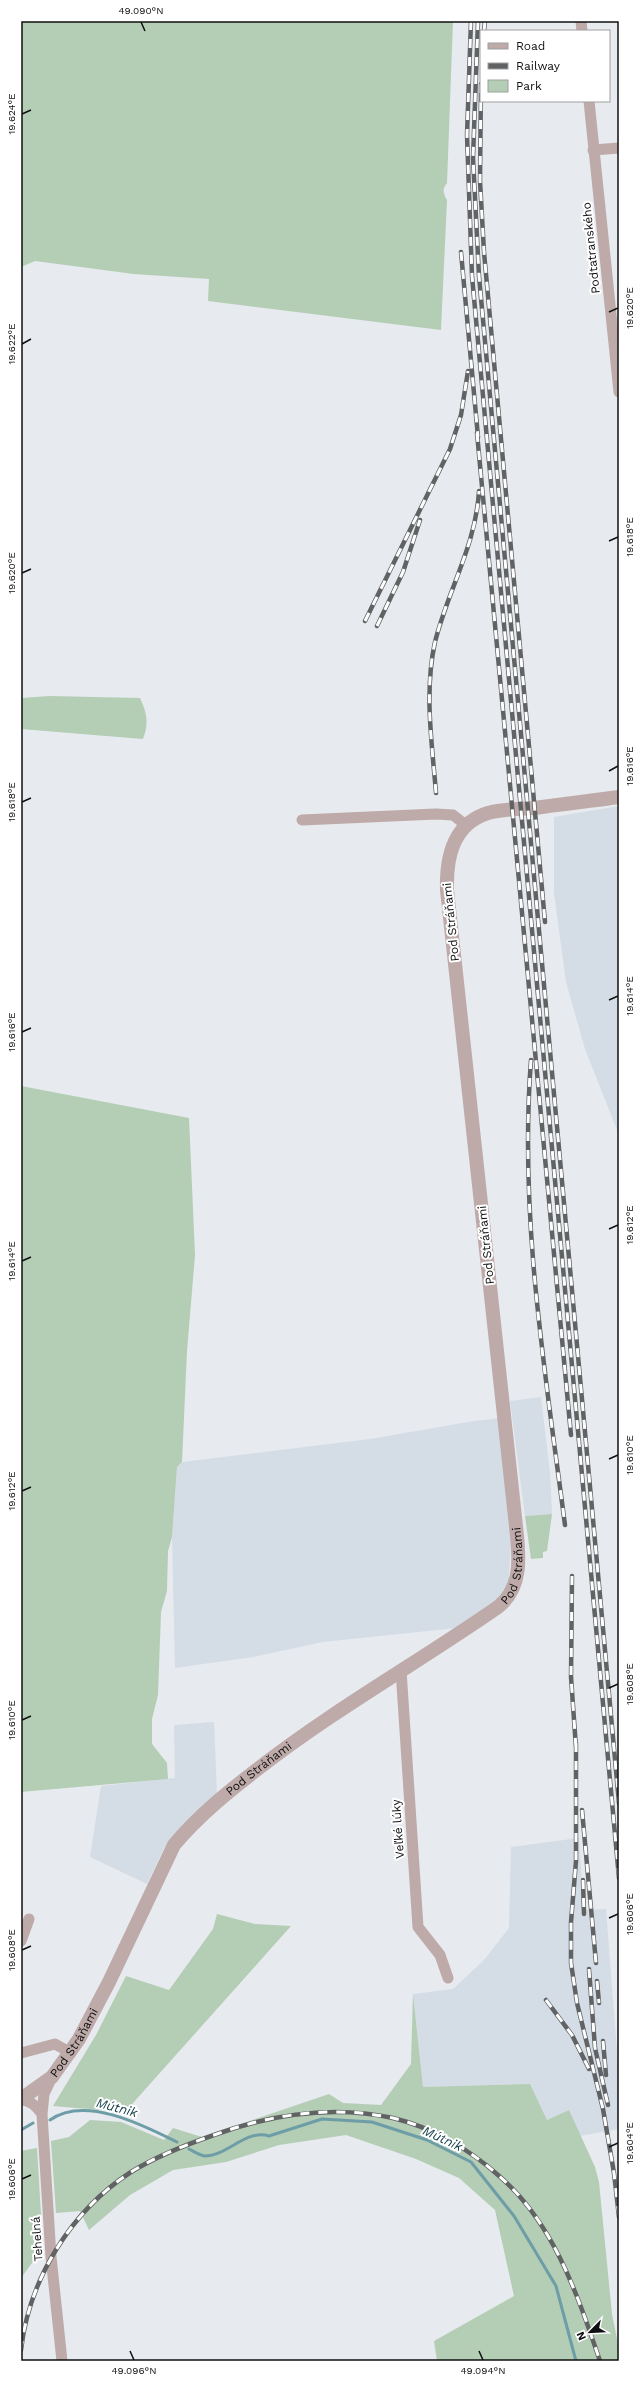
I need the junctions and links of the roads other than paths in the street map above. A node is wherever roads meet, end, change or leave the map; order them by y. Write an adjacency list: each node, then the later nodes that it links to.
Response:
1 (589, 102): 3 (street, Podtatranského)
2 (619, 148): 3 (street)
3 (593, 150): 4 (street, Podtatranského)
4 (617, 346): 5 (street, Podtatranského)
5 (619, 392)
6 (619, 797): 8 (street, Pod Stráňami)
7 (302, 820): 8 (street)
8 (467, 826): 9 (street, Pod Stráňami)
9 (401, 1670): 12 (street, Veľké lúky); 14 (street, Pod Stráňami)
10 (29, 1919): 11 (street)
11 (21, 1941)
12 (448, 1978)
13 (21, 2052): 14 (street)
14 (71, 2053): 15 (street, Pod Stráňami)
15 (52, 2077): 16 (street, Pod Stráňami); 17 (street, Tehelná)
16 (21, 2099): 17 (street)
17 (42, 2114): 18 (street, Tehelná)
18 (62, 2361)

